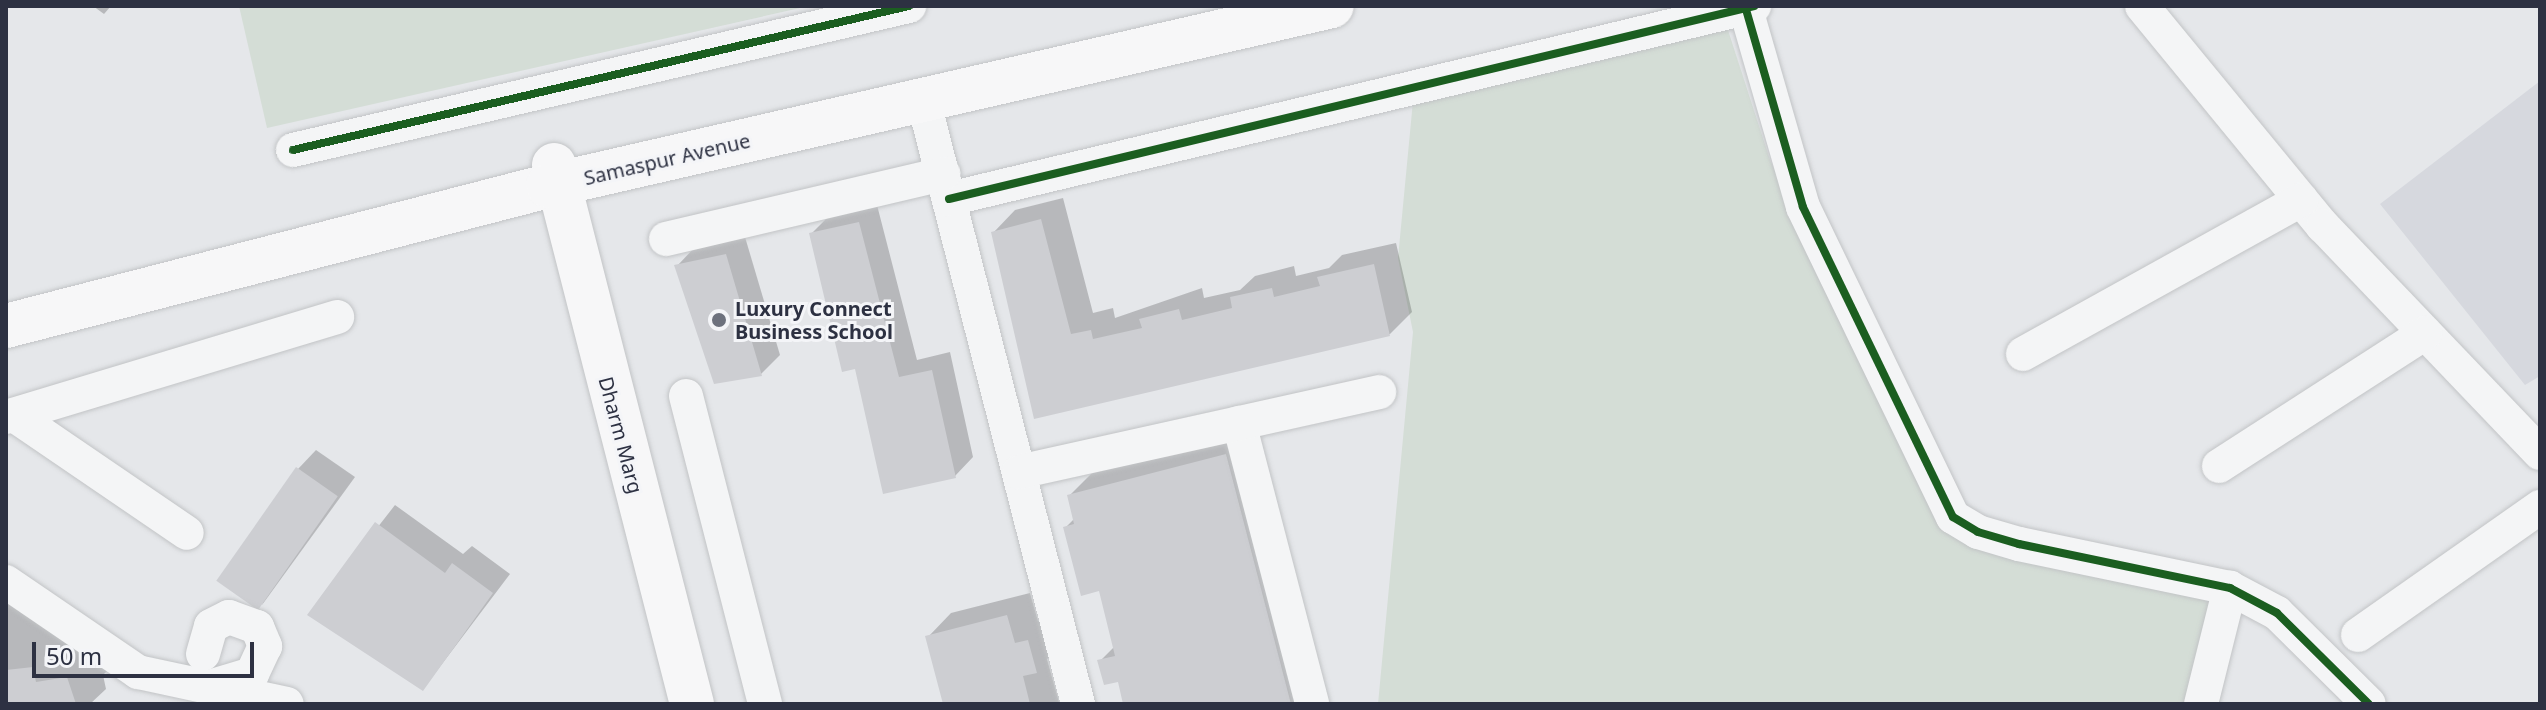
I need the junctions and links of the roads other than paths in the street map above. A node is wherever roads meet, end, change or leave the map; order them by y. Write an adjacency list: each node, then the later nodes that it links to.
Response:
1 (909, 6): 7 (street)
2 (1198, 6): 8 (main road, Samaspur Avenue)
3 (1332, 6): 6 (main road, Samaspur Avenue)
4 (2142, 6): 10 (street)
5 (1748, 7): 9 (street); 27 (street)
6 (923, 99): 8 (main road, Samaspur Avenue); 9 (street)
7 (293, 150)
8 (542, 178): 12 (main road, Samaspur Avenue); 14 (main road, Samaspur Avenue); 32 (main road, Dharm Marg); 33 (main road, Dharm Marg)
9 (946, 186): 11 (street); 23 (street)
10 (2301, 200): 15 (street); 16 (street)
11 (666, 239)
12 (6, 298)
13 (337, 317): 19 (street)
14 (6, 326)
15 (2425, 333): 21 (street); 22 (street)
16 (2023, 354)
17 (1379, 392): 20 (street)
18 (686, 396): 34 (street)
19 (10, 416): 25 (street)
20 (1239, 423): 23 (street); 36 (street)
21 (2540, 453)
22 (2219, 466)
23 (1019, 472): 35 (street)
24 (2540, 507): 28 (street)
25 (187, 533)
26 (6, 582): 30 (street)
27 (2230, 588): 37 (street); 38 (street)
28 (2358, 635)
29 (203, 654): 30 (street)
30 (208, 688): 31 (street)
31 (287, 704)
32 (662, 704)
33 (692, 704)
34 (765, 704)
35 (1078, 704)
36 (1312, 704)
37 (2201, 704)
38 (2369, 704)

